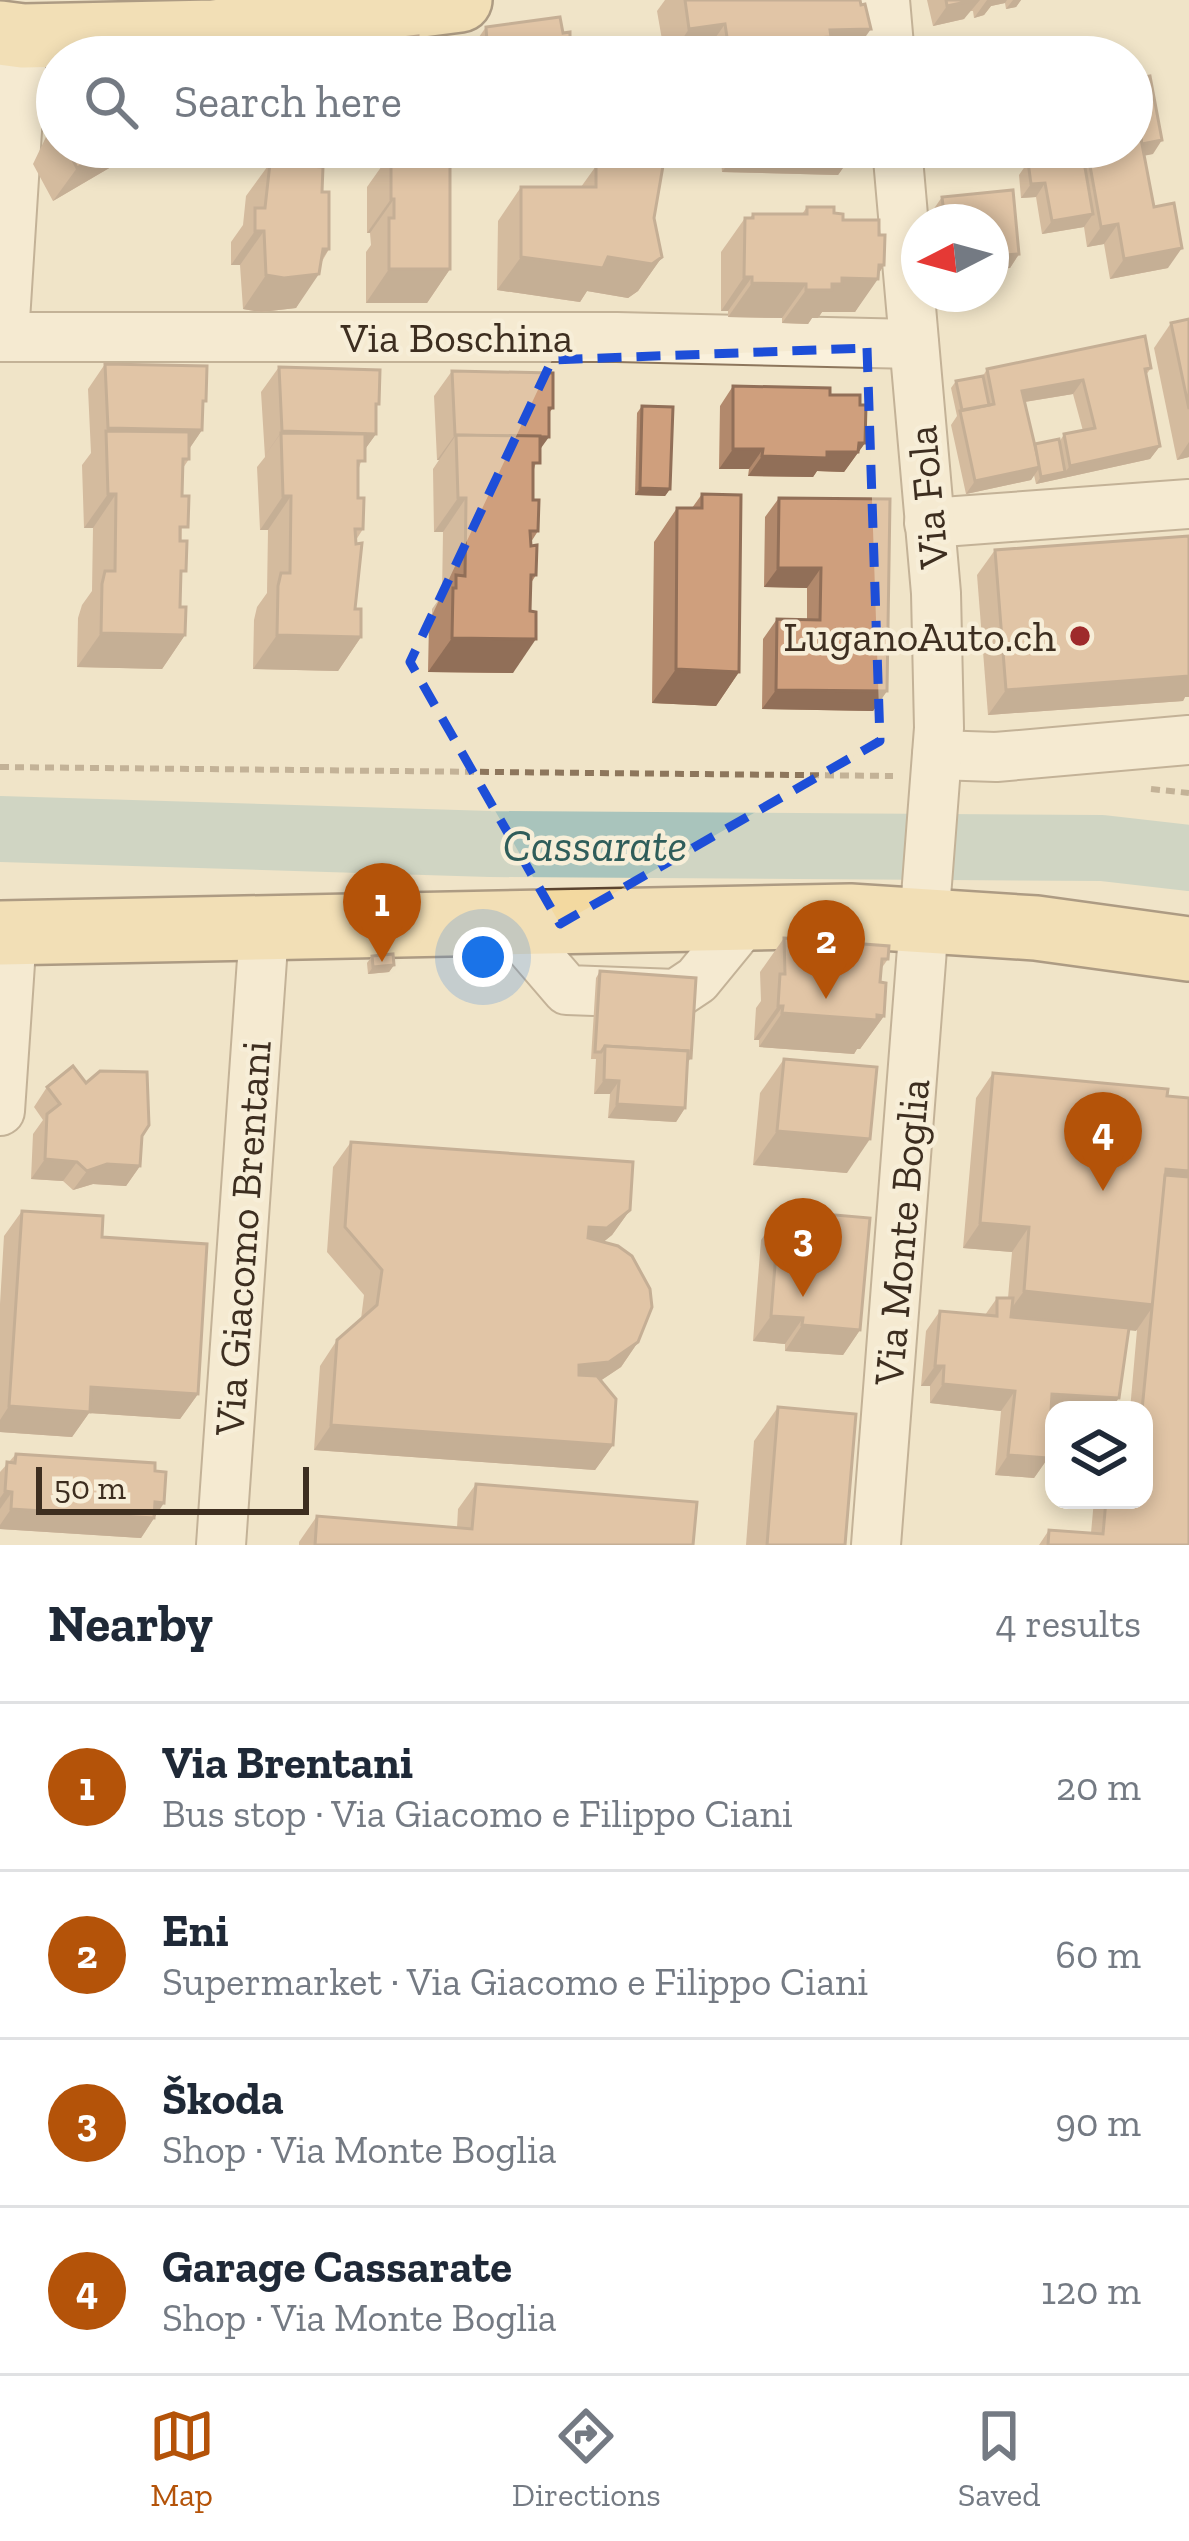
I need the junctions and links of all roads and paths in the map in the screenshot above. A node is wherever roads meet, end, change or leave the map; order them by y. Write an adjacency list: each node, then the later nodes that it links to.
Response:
1 (460, 0): 3 (main road)
2 (885, 0): 4 (street)
3 (11, 35): 6 (street)
4 (888, 36)
5 (899, 168): 7 (street, Via Fola)
6 (2, 336): 7 (street, Via Boschina)
7 (914, 344): 9 (street, Via Fola)
8 (1189, 504): 9 (street)
9 (929, 523): 12 (street, Via Fola)
10 (1189, 740): 12 (street)
11 (0, 767): 13 (path)
12 (936, 770): 14 (street, Via Fola)
13 (866, 775)
14 (926, 904): 15 (main road); 17 (main road); 20 (street, Via Monte Boglia)
15 (264, 931): 16 (main road); 19 (street, Via Giacomo Brentani)
16 (6, 934): 18 (street)
17 (1189, 949)
18 (0, 1111)
19 (221, 1545)
20 (876, 1545)

